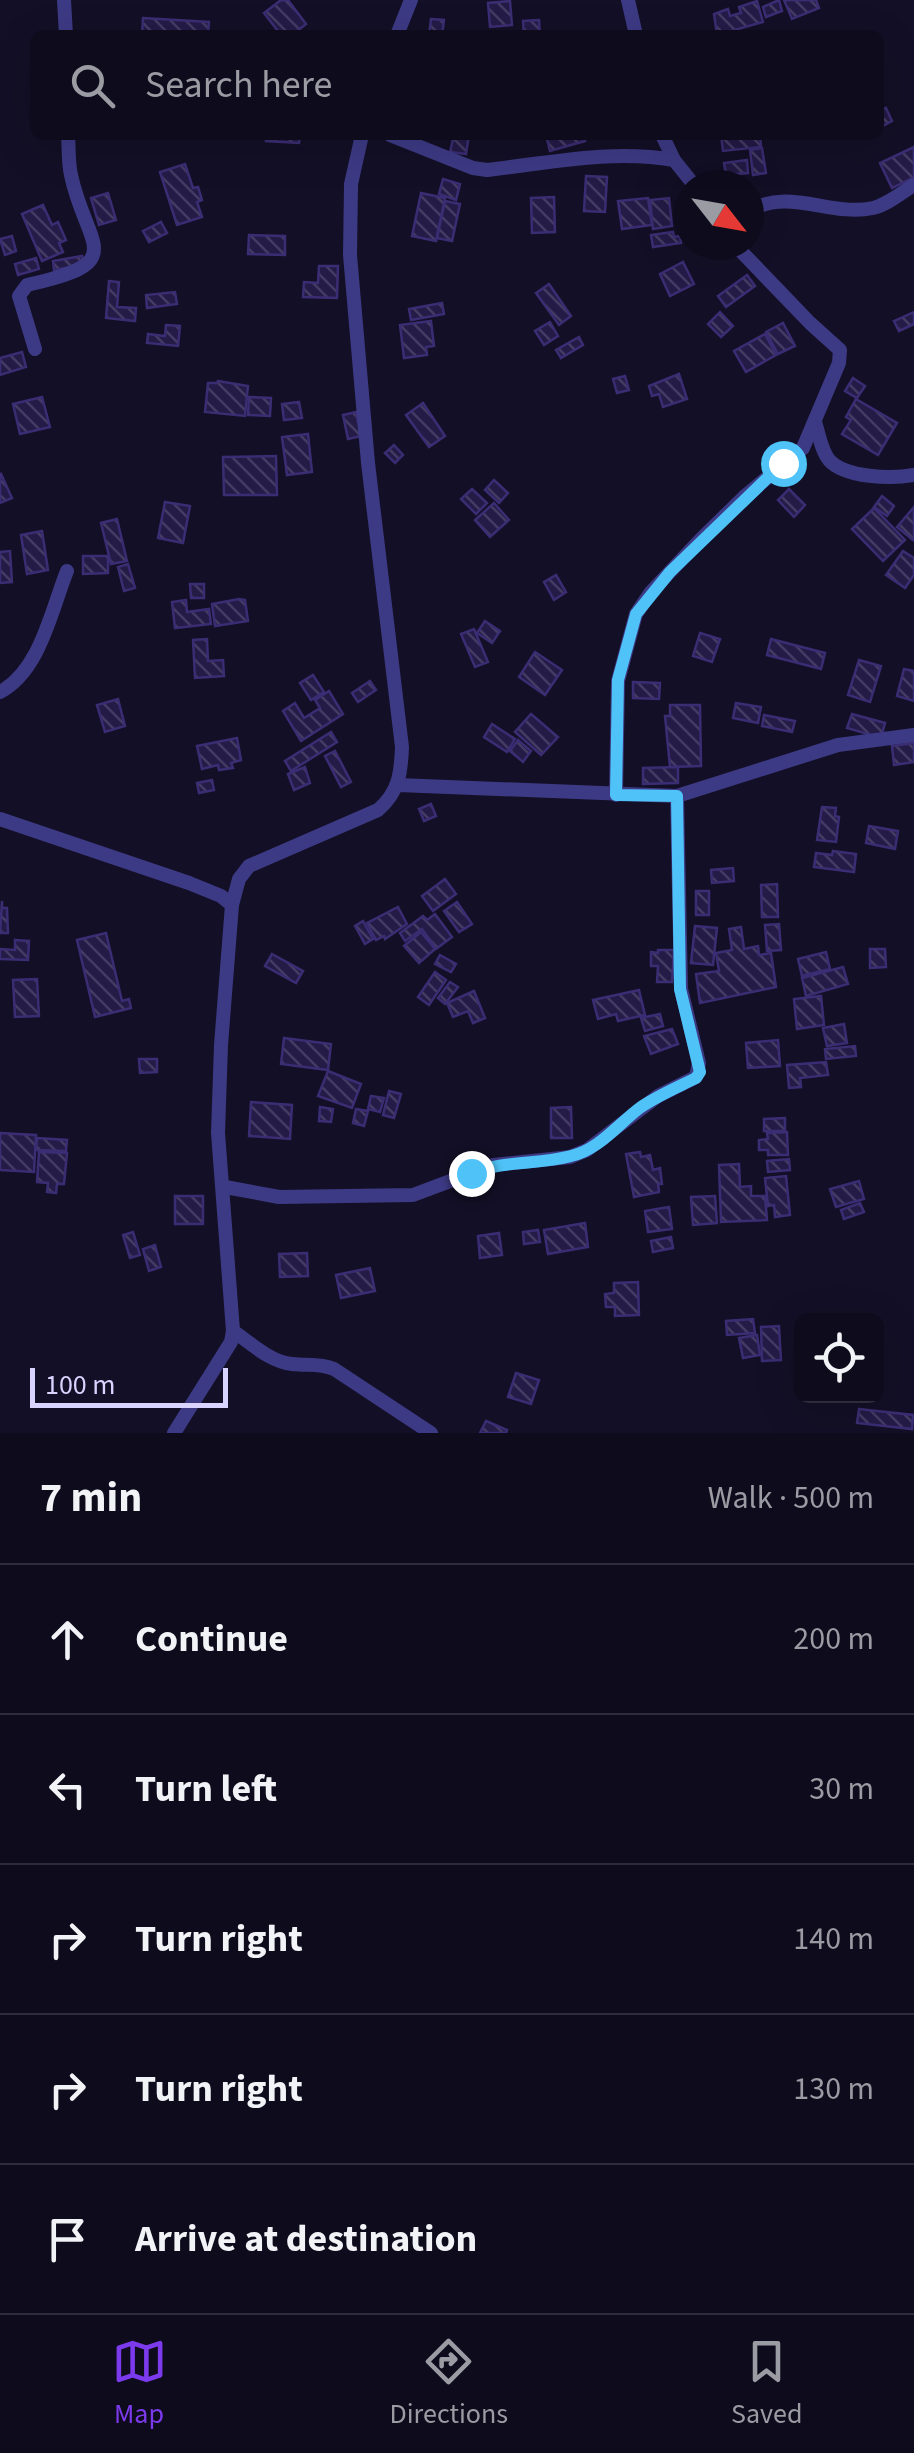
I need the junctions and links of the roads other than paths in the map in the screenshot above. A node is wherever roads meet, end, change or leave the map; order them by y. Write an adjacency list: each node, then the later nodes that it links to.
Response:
1 (64, 0): 4 (street)
2 (411, 0): 5 (street)
3 (628, 0): 6 (street)
4 (66, 30)
5 (399, 30)
6 (635, 30)
7 (68, 140): 16 (street)
8 (361, 140): 22 (street)
9 (403, 140): 11 (street)
10 (664, 140): 11 (street)
11 (674, 160): 12 (street)
12 (682, 170)
13 (914, 185): 14 (street)
14 (764, 205)
15 (749, 260): 17 (street)
16 (35, 349)
17 (814, 418): 18 (street); 23 (street)
18 (914, 475)
19 (67, 572): 20 (street)
20 (0, 692)
21 (914, 735): 24 (street)
22 (398, 785): 23 (street); 26 (street)
23 (616, 795): 24 (street)
24 (677, 796): 27 (street)
25 (0, 819): 26 (street)
26 (232, 905): 27 (street)
27 (225, 1187): 28 (street)
28 (233, 1331): 29 (street); 30 (street)
29 (174, 1433)
30 (432, 1433)

